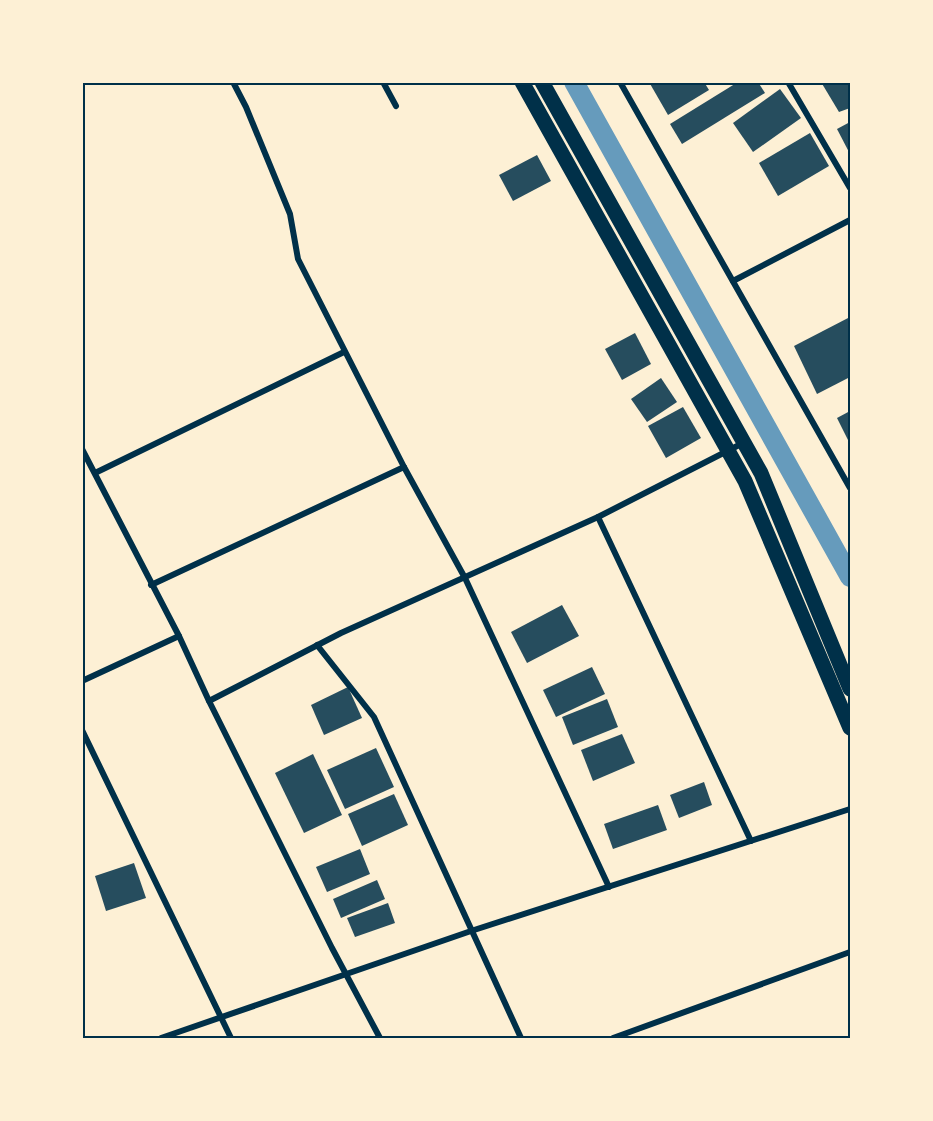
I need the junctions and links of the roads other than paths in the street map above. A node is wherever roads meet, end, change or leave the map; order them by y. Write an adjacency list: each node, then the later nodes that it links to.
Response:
1 (233, 82): 11 (street)
2 (383, 82): 7 (street)
3 (522, 82): 14 (main road)
4 (542, 82): 12 (main road)
5 (620, 82): 10 (street)
6 (788, 82): 8 (street)
7 (396, 106)
8 (850, 188)
9 (850, 220): 10 (street)
10 (733, 281): 17 (street)
11 (344, 352): 15 (street); 16 (street)
12 (744, 443): 14 (street); 25 (main road)
13 (82, 450): 16 (street)
14 (727, 450): 19 (street); 27 (main road)
15 (404, 467): 20 (street); 21 (street)
16 (95, 473): 21 (street)
17 (848, 478): 18 (street)
18 (850, 488)
19 (597, 517): 20 (street); 30 (street)
20 (465, 578): 23 (street); 31 (street)
21 (151, 585): 22 (street)
22 (179, 636): 24 (street); 26 (street)
23 (317, 645): 26 (street); 32 (street)
24 (82, 681)
25 (850, 689)
26 (209, 701): 34 (street)
27 (850, 728)
28 (82, 730): 35 (street)
29 (850, 809): 30 (street)
30 (751, 841): 31 (street)
31 (609, 887): 32 (street)
32 (471, 931): 34 (street); 39 (street)
33 (850, 952): 40 (street)
34 (346, 974): 35 (street); 38 (street)
35 (220, 1018): 36 (street); 37 (street)
36 (161, 1038)
37 (231, 1038)
38 (380, 1038)
39 (521, 1038)
40 (613, 1038)

